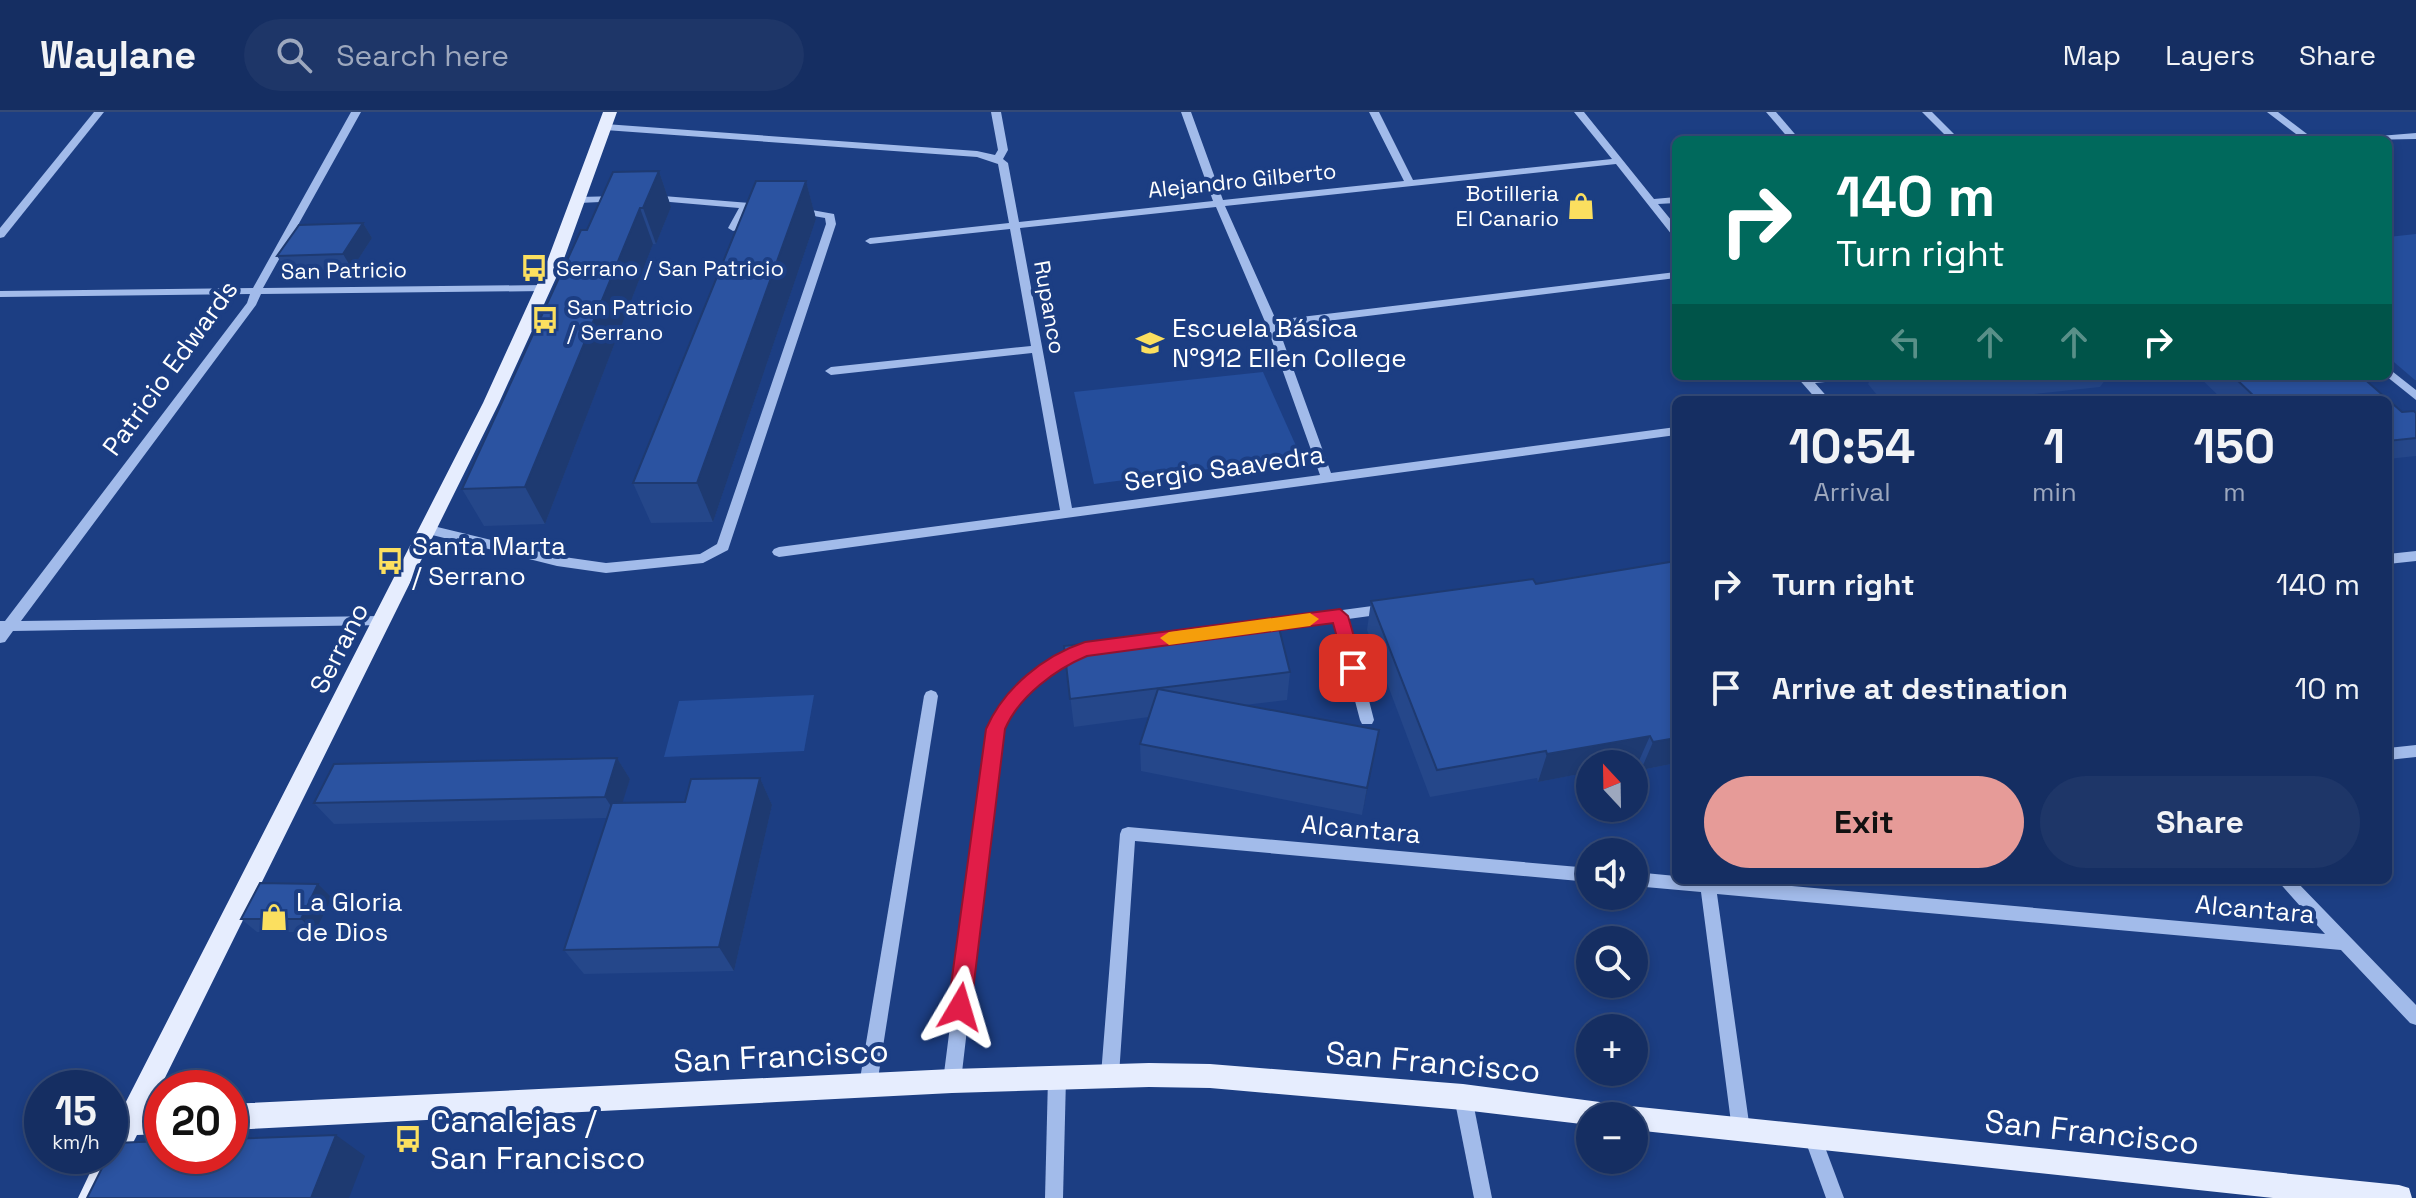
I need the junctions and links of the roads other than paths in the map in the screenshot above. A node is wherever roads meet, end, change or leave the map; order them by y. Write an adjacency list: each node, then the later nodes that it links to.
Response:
1 (99, 112): 29 (street)
2 (356, 112): 33 (street, Patricio Edwards)
3 (996, 112): 16 (street, Rupanco)
4 (1186, 112): 24 (street)
5 (1374, 112): 18 (street)
6 (1579, 112): 17 (street)
7 (1771, 112): 11 (street)
8 (1927, 112): 12 (street)
9 (2272, 112): 13 (street)
10 (608, 120): 16 (street); 21 (main road, Serrano)
11 (1792, 136)
12 (1951, 136)
13 (2305, 136)
14 (2416, 136): 15 (street)
15 (2392, 138)
16 (998, 159): 26 (street, Rupanco)
17 (1618, 161): 18 (street, Alejandro Gilberto); 23 (street)
18 (1410, 183): 24 (street, Alejandro Gilberto)
19 (625, 199): 21 (street)
20 (640, 199): 25 (street)
21 (579, 200): 32 (main road, Serrano)
22 (1672, 200): 23 (street)
23 (1650, 202): 28 (street)
24 (1219, 203): 26 (street, Alejandro Gilberto); 35 (street)
25 (745, 206): 27 (street); 45 (street)
26 (1015, 225): 30 (street, Alejandro Gilberto); 36 (street, Rupanco)
27 (733, 228)
28 (1672, 228)
29 (0, 235)
30 (870, 241)
31 (1672, 275): 35 (street)
32 (544, 288): 33 (street, San Patricio); 45 (main road, Serrano)
33 (256, 292): 34 (street, San Patricio); 53 (street, Patricio Edwards)
34 (0, 294)
35 (1272, 324): 43 (street)
36 (1037, 349): 37 (street); 44 (street, Rupanco)
37 (831, 371)
38 (2392, 375): 40 (street)
39 (1806, 380): 41 (street)
40 (2413, 390)
41 (1820, 396)
42 (1672, 432): 43 (street, Sergio Saavedra)
43 (1327, 478): 44 (street, Sergio Saavedra)
44 (1067, 513): 46 (street, Sergio Saavedra)
45 (429, 530): 51 (main road, Serrano)
46 (779, 552)
47 (2416, 556): 48 (street)
48 (2392, 559)
49 (1401, 607): 50 (street)
50 (1340, 616): 52 (street); 56 (street)
51 (381, 621): 53 (street); 75 (main road, Serrano)
52 (1250, 628)
53 (3, 630)
54 (1100, 647): 69 (street)
55 (931, 696): 70 (street)
56 (1367, 720)
57 (2416, 751): 58 (street)
58 (2392, 754)
59 (1576, 874): 67 (street, Alcantara)
60 (1648, 880): 61 (street, Alcantara)
61 (1672, 883)
62 (1687, 884): 64 (street, Alcantara)
63 (2289, 884): 65 (street)
64 (1708, 886): 65 (street, Alcantara); 77 (street)
65 (2346, 943): 66 (street)
66 (2416, 1017)
67 (1110, 1075): 68 (main road, San Francisco); 71 (main road, San Francisco)
68 (1057, 1078): 69 (main road, San Francisco); 80 (street)
69 (952, 1081): 70 (main road, San Francisco)
70 (868, 1085): 73 (main road, San Francisco)
71 (1463, 1097): 72 (main road, San Francisco); 81 (street)
72 (1576, 1110)
73 (248, 1116)
74 (1648, 1119): 77 (main road, San Francisco)
75 (129, 1122): 76 (main road); 79 (main road, Serrano)
76 (144, 1122)
77 (1741, 1130): 78 (main road, San Francisco)
78 (1813, 1137): 82 (street); 83 (main road, San Francisco)
79 (91, 1198)
80 (1054, 1198)
81 (1483, 1198)
82 (1835, 1198)
83 (2399, 1198)

